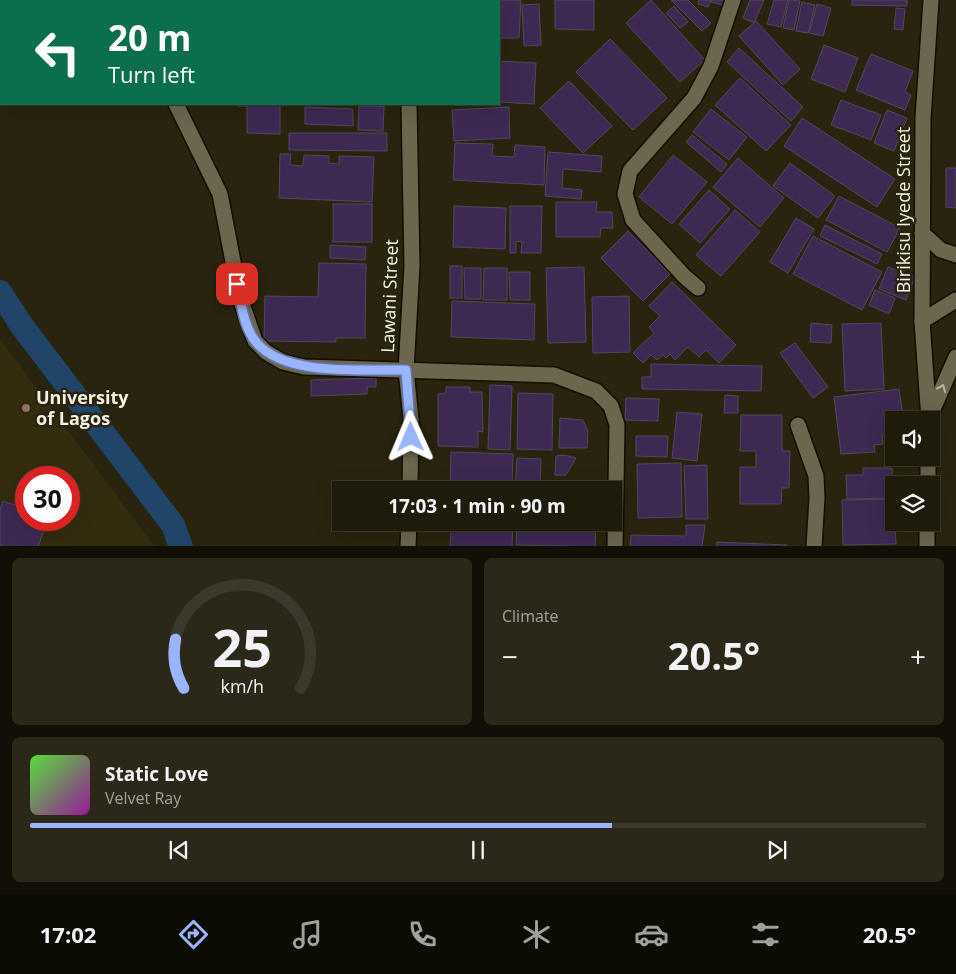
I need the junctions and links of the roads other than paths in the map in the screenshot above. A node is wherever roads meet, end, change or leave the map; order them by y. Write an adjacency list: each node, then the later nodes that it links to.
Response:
1 (733, 0): 7 (street)
2 (931, 0): 5 (street, Birikisu Iyede Street)
3 (176, 105): 11 (street)
4 (409, 105): 11 (street, Lawani Street)
5 (922, 233): 6 (street); 9 (street, Birikisu Iyede Street)
6 (956, 255)
7 (698, 288)
8 (956, 300): 9 (street)
9 (922, 321): 12 (street, Birikisu Iyede Street)
10 (956, 357): 13 (street, one-way to 10)
11 (406, 370): 15 (street, Lawani Street); 19 (street)
12 (928, 411)
13 (933, 411)
14 (798, 425): 20 (street)
15 (410, 481)
16 (409, 531): 18 (street)
17 (927, 531): 21 (street)
18 (408, 546)
19 (615, 546)
20 (814, 546)
21 (927, 546)

